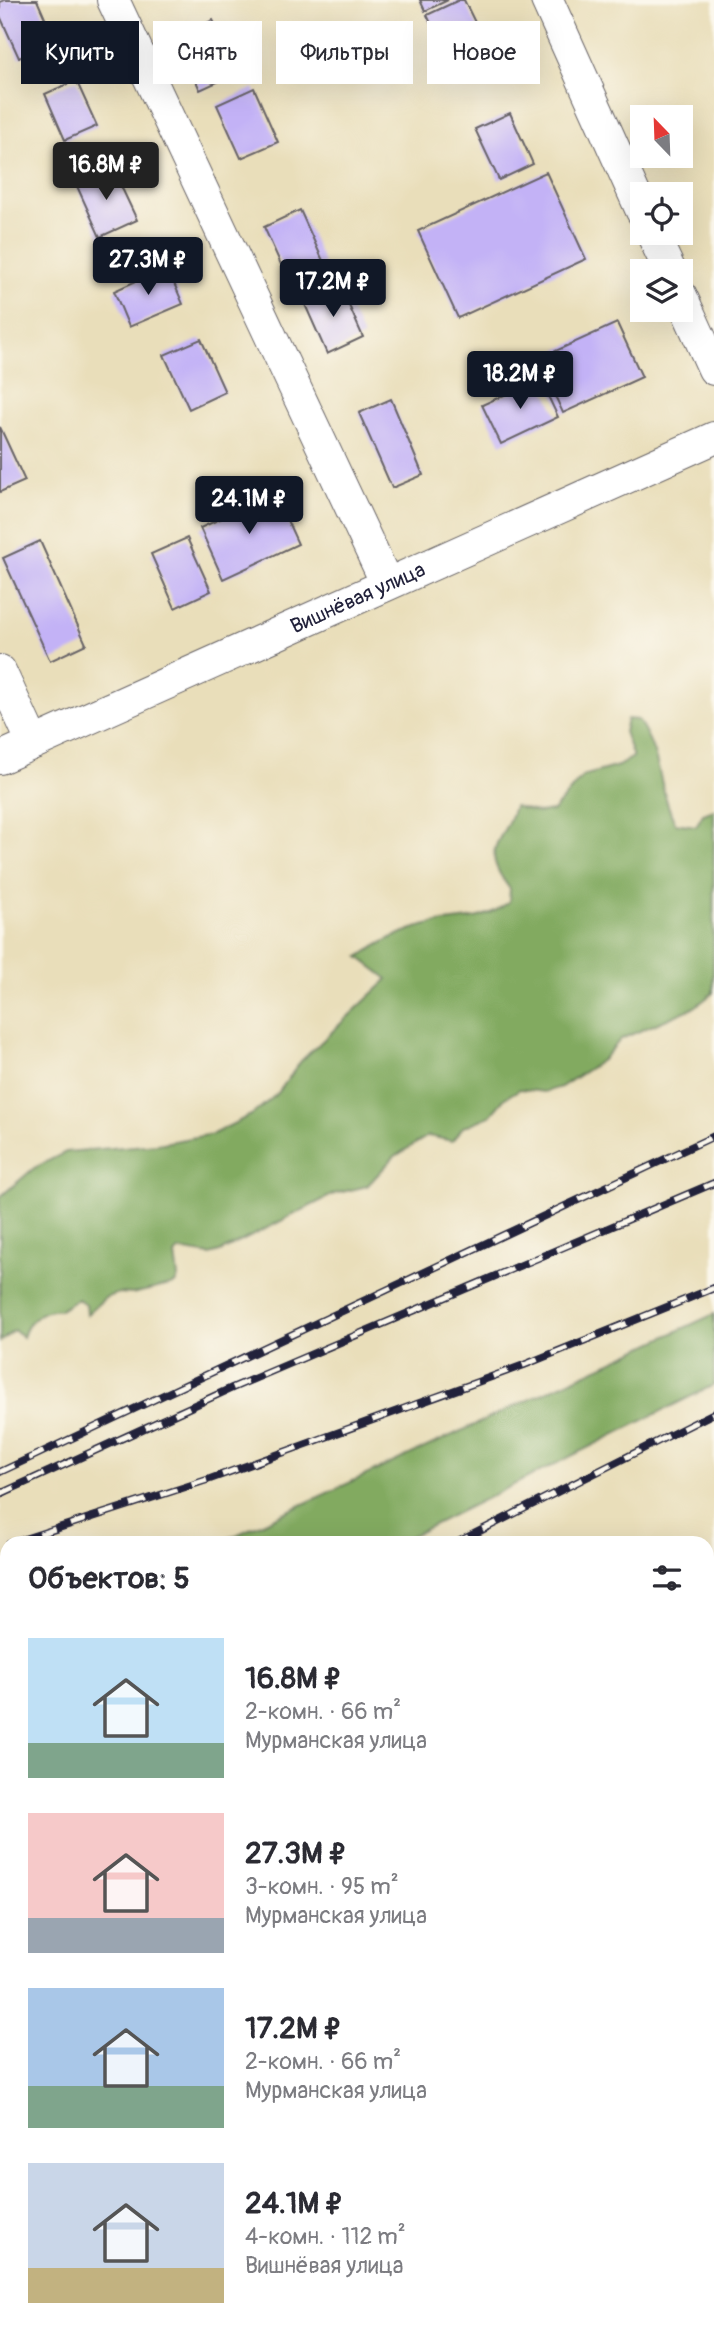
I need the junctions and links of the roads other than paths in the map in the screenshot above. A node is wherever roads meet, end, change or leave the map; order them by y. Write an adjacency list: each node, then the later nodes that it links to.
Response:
1 (113, 0): 7 (street)
2 (547, 0): 3 (street)
3 (630, 184)
4 (693, 322): 5 (street)
5 (714, 369)
6 (714, 438): 7 (street, Вишнёвая улица)
7 (387, 584): 9 (street, Вишнёвая улица)
8 (0, 671): 9 (street)
9 (33, 743): 10 (street, Вишнёвая улица)
10 (0, 758)

